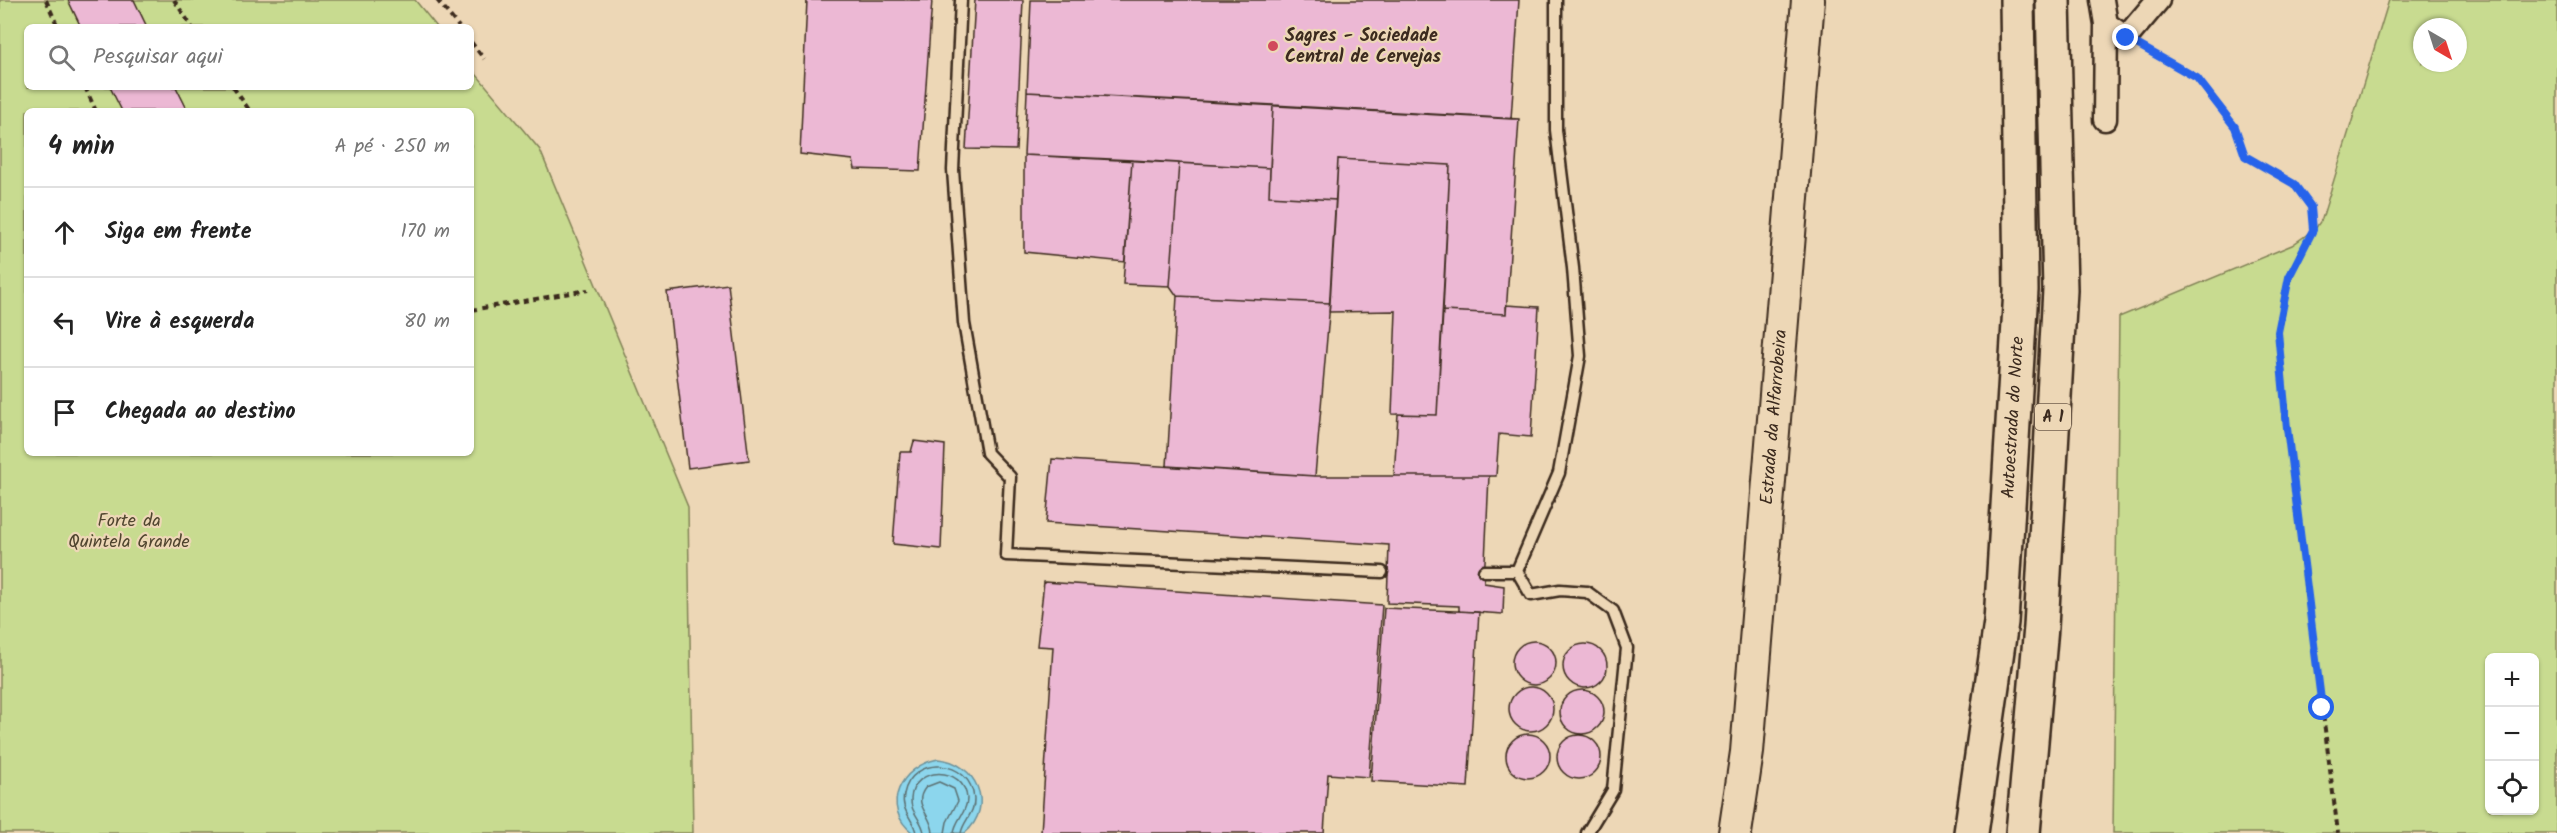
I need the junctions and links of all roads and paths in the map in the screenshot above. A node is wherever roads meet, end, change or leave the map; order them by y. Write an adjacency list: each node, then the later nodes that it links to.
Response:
1 (46, 0): 11 (path)
2 (174, 0): 12 (path)
3 (437, 0): 13 (path)
4 (961, 0): 27 (lane)
5 (1556, 0): 26 (lane)
6 (1808, 0): 29 (main road, Estrada da Alfarrobeira)
7 (2017, 0): 30 (highway, Autoestrada do Norte / A 1)
8 (2053, 0): 31 (highway, A 1)
9 (2102, 0): 14 (street)
10 (2158, 0): 15 (street)
11 (57, 24)
12 (190, 24)
13 (457, 24)
14 (2106, 24): 15 (street); 22 (street)
15 (2126, 38): 32 (path)
16 (474, 46): 17 (path)
17 (484, 58)
18 (86, 90): 20 (path)
19 (235, 90): 21 (path)
20 (95, 108)
21 (248, 108)
22 (2105, 119)
23 (588, 290): 24 (path)
24 (474, 309)
25 (1484, 571): 26 (lane)
26 (1517, 571): 28 (lane)
27 (1382, 572)
28 (1587, 833)
29 (1735, 833)
30 (1971, 833)
31 (2024, 833)
32 (2338, 833)

